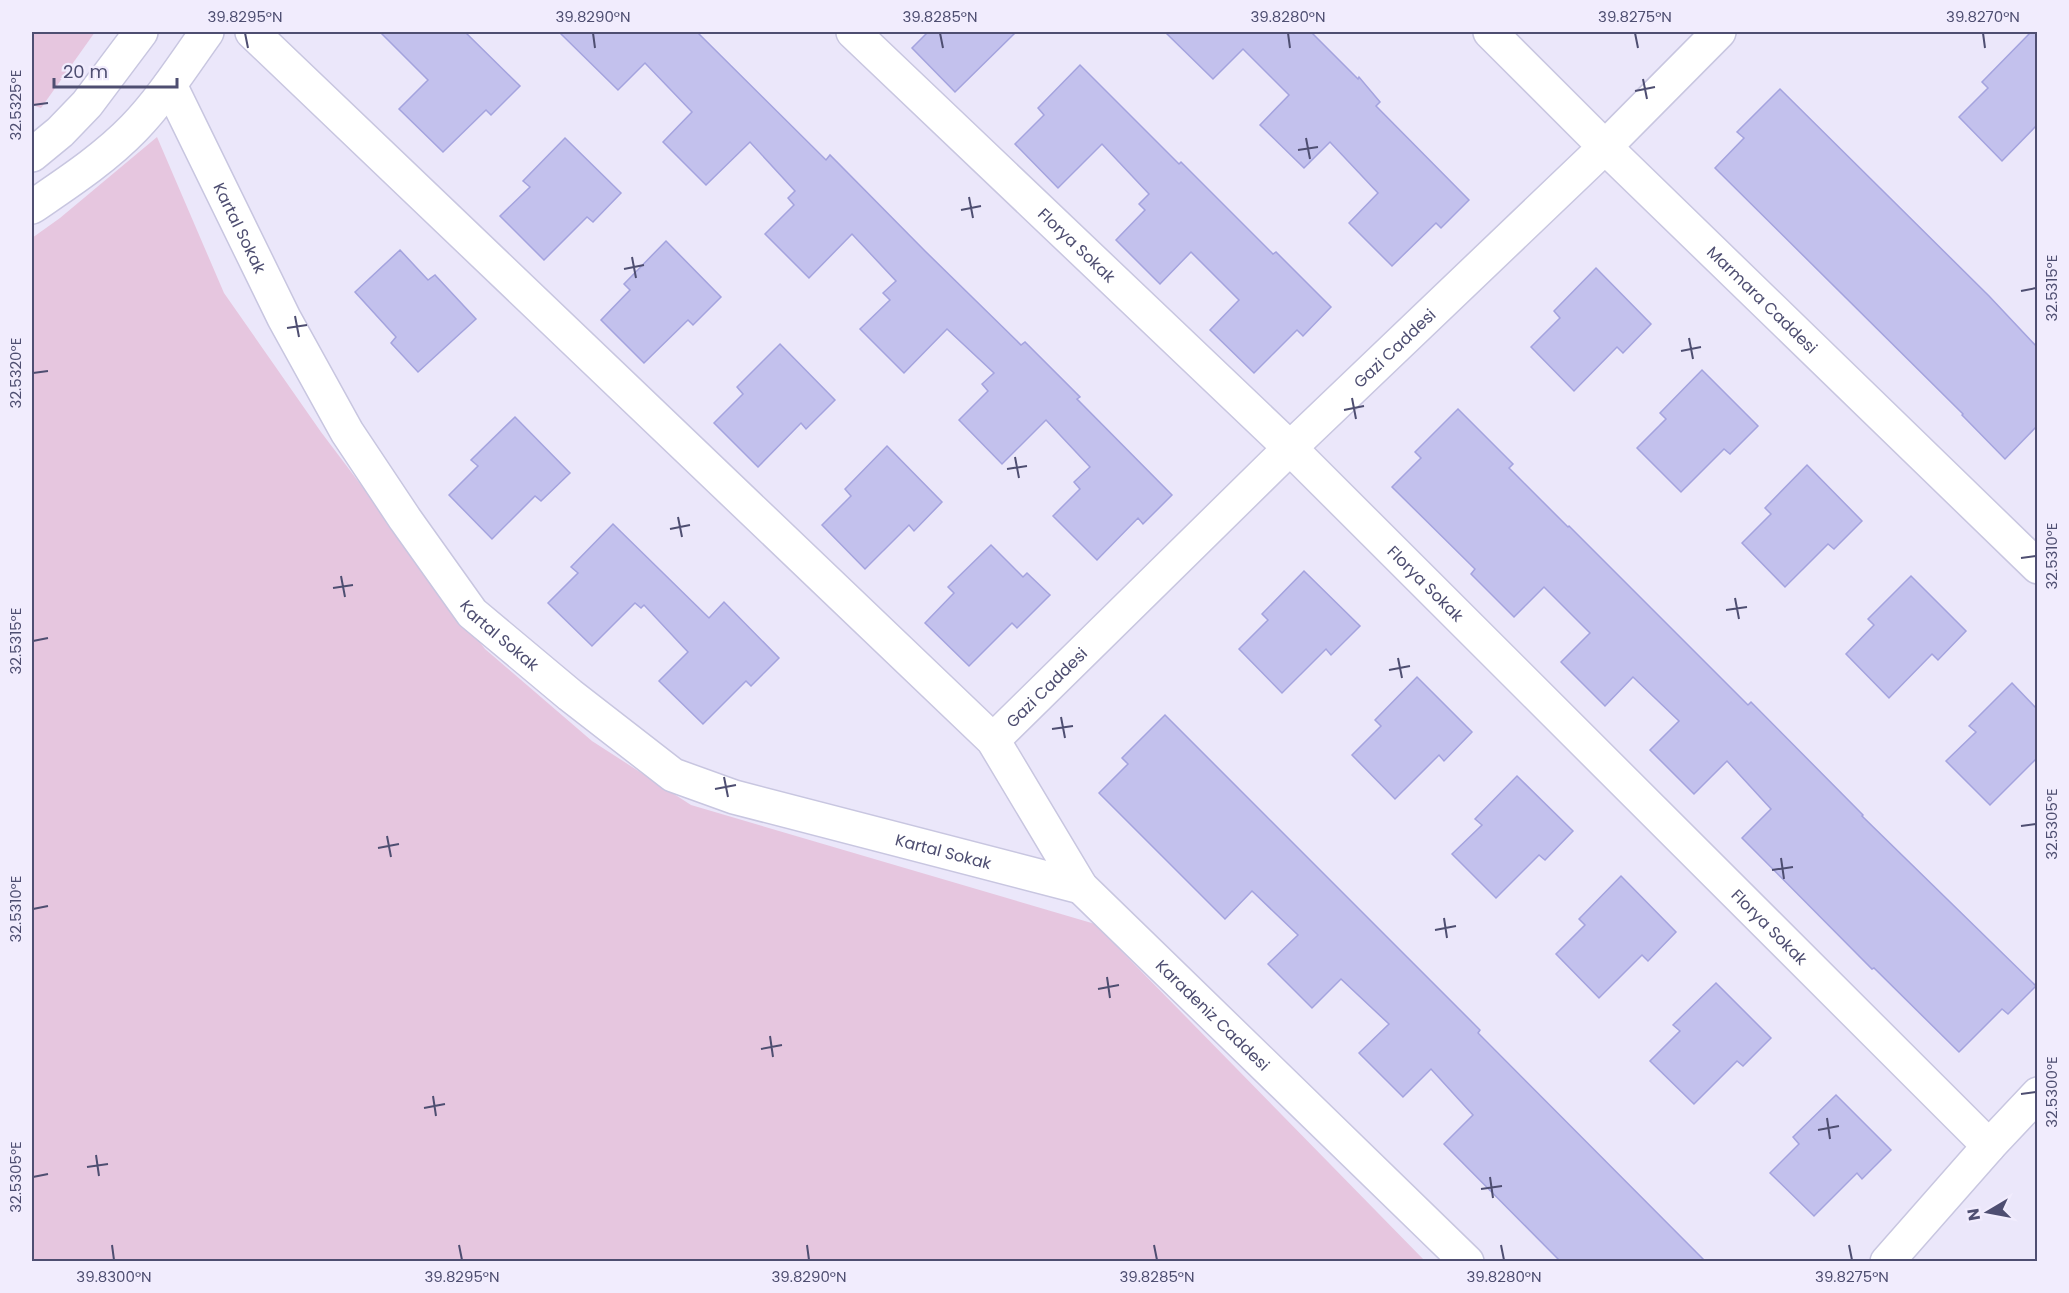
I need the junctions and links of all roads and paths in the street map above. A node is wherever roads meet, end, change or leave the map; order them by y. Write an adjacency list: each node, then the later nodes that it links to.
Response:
1 (141, 32): 9 (street)
2 (207, 32): 7 (street)
3 (252, 32): 13 (street)
4 (853, 32): 11 (street, Florya Sokak)
5 (1490, 32): 8 (street, Marmara Caddesi)
6 (1719, 32): 8 (street, Gazi Caddesi)
7 (170, 85): 10 (street); 14 (street, Kartal Sokak)
8 (1605, 147): 11 (street, Gazi Caddesi); 12 (street, Marmara Caddesi)
9 (32, 155)
10 (32, 207)
11 (1290, 448): 13 (street, Gazi Caddesi); 16 (street, Florya Sokak)
12 (2037, 567)
13 (993, 740): 14 (street, Karadeniz Caddesi)
14 (1081, 886): 17 (street, Karadeniz Caddesi)
15 (2037, 1094): 16 (street)
16 (1989, 1146): 18 (street)
17 (1467, 1262)
18 (1887, 1262)

